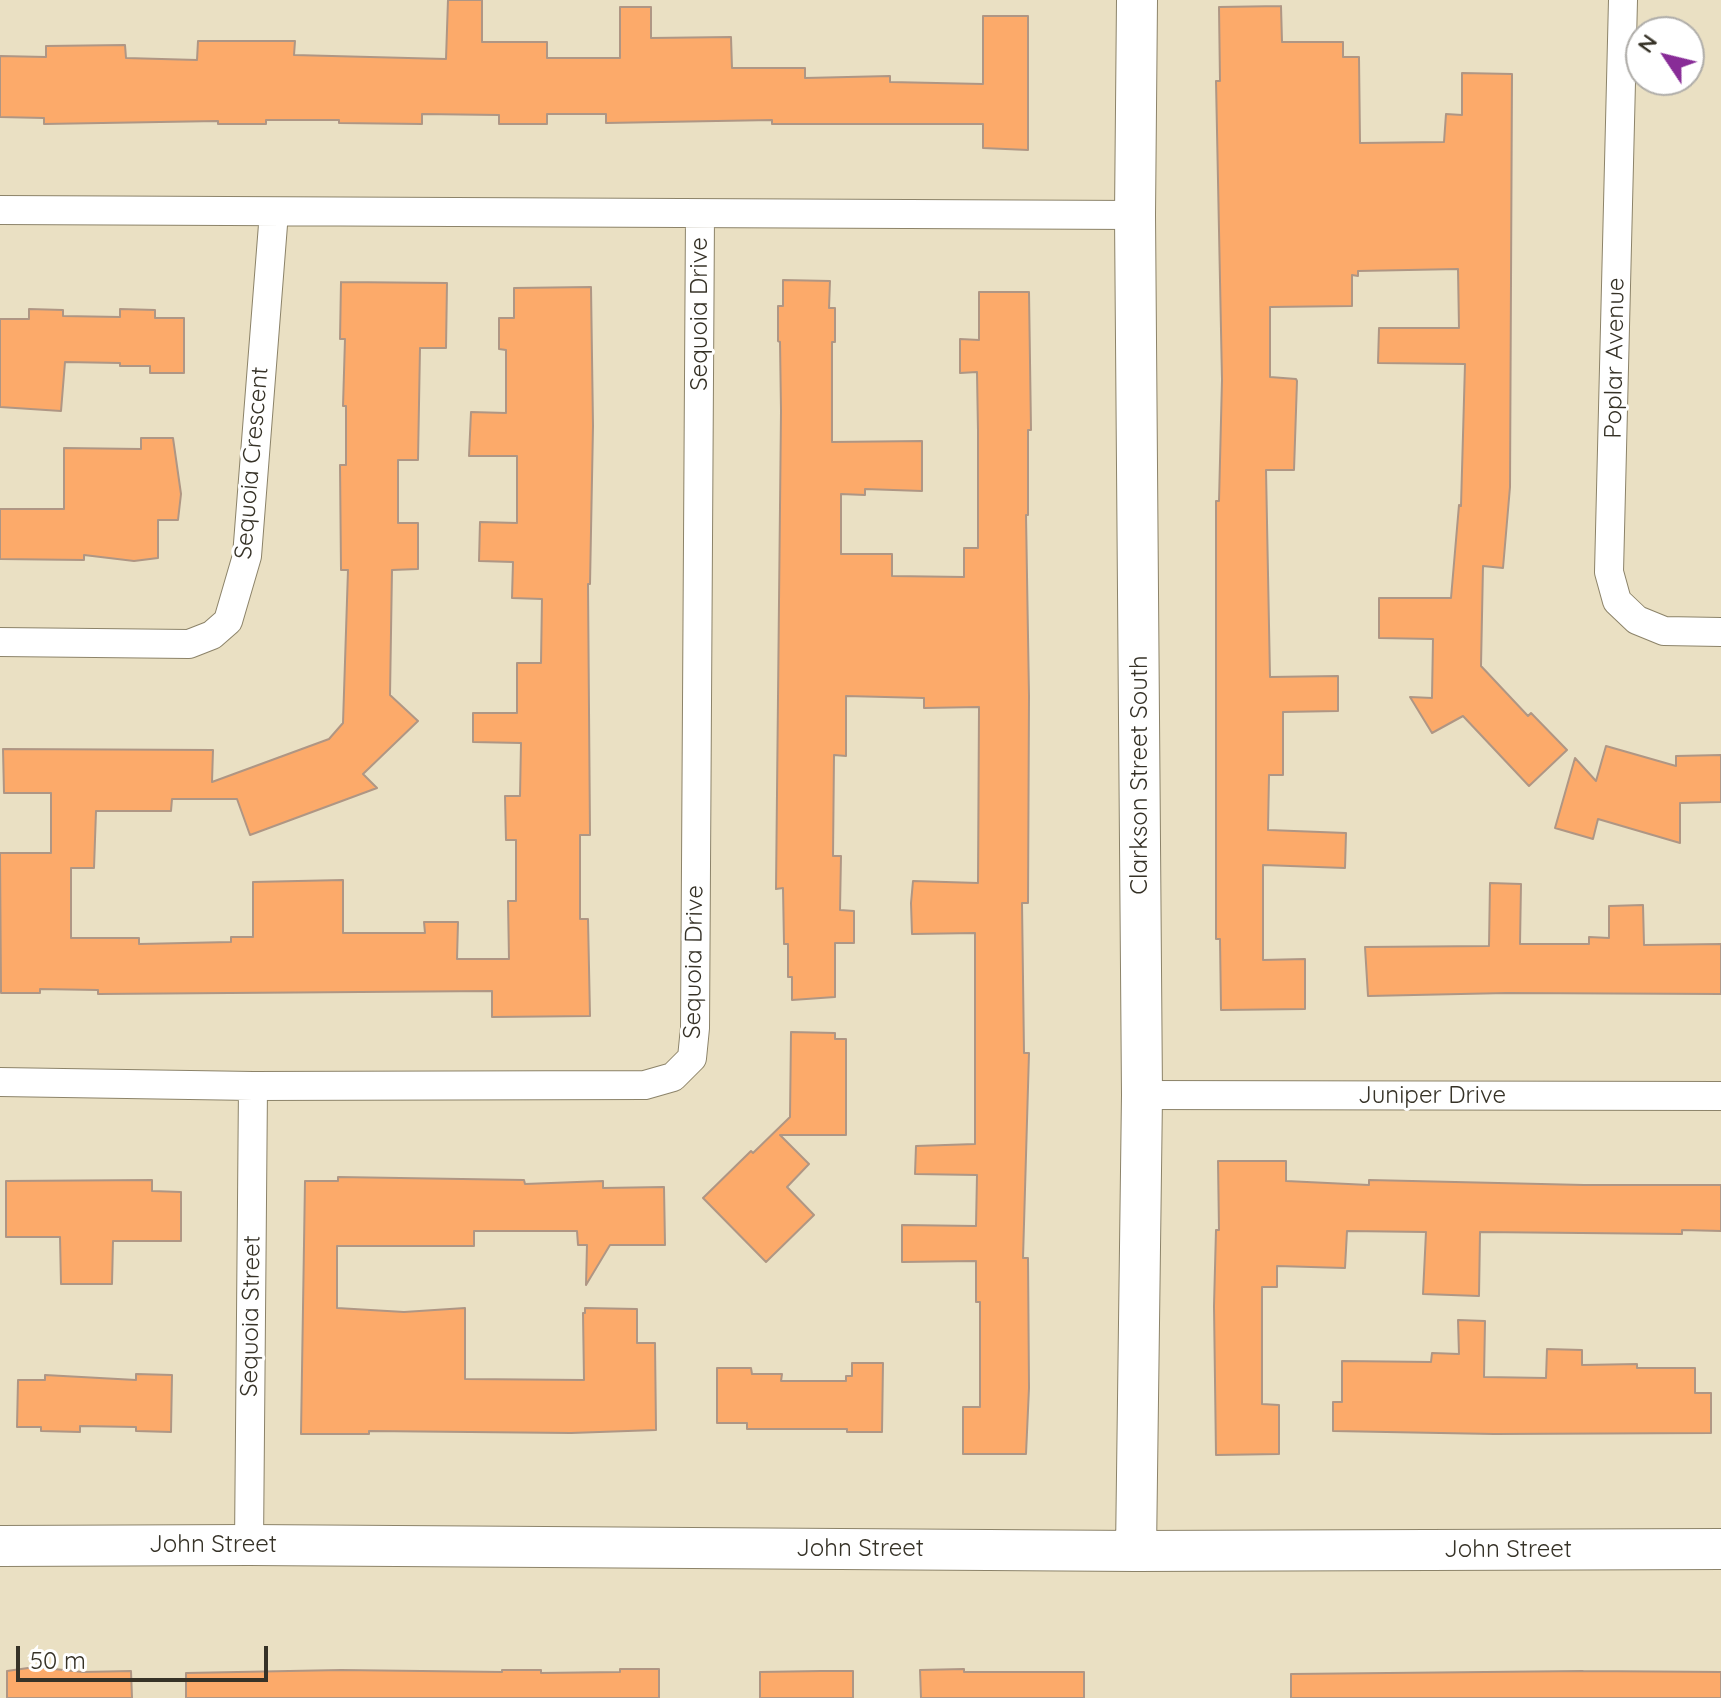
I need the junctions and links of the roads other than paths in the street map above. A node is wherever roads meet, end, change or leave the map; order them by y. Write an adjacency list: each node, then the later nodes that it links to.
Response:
1 (1137, 0): 6 (main road, Clarkson Street South)
2 (1623, 0): 7 (street, Poplar Avenue)
3 (0, 210): 4 (street, Sequoia Drive)
4 (274, 212): 5 (street, Sequoia Drive); 8 (street, Sequoia Crescent)
5 (700, 214): 6 (street, Sequoia Drive); 10 (street, Sequoia Drive)
6 (1135, 215): 11 (main road, Clarkson Street South)
7 (1721, 632)
8 (0, 642)
9 (0, 1082): 10 (street, Sequoia Drive)
10 (253, 1086): 13 (street, Sequoia Street)
11 (1142, 1095): 12 (street, Juniper Drive); 16 (main road, Clarkson Street South)
12 (1721, 1096)
13 (249, 1545): 14 (main road, John Street); 16 (main road, John Street)
14 (0, 1546)
15 (1721, 1549): 16 (main road, John Street)
16 (1136, 1551)

